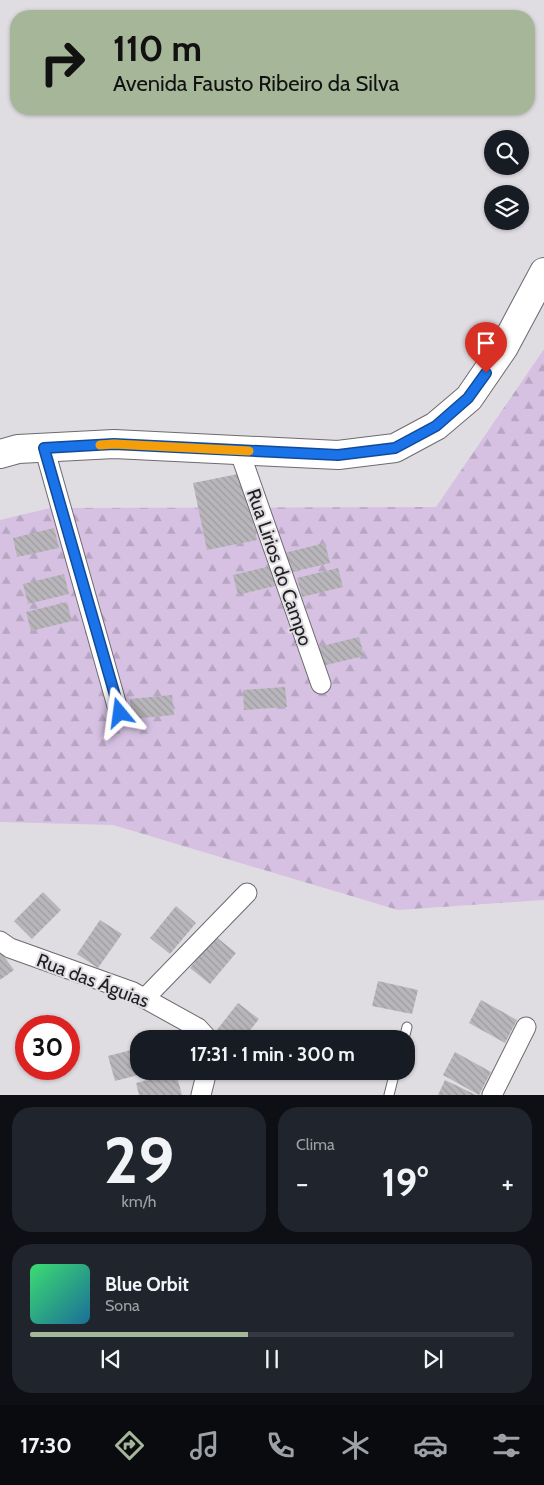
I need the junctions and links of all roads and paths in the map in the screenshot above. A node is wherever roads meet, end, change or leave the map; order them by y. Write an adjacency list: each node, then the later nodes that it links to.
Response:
1 (544, 272): 3 (main road)
2 (44, 448): 3 (main road); 4 (main road); 6 (street)
3 (239, 450): 5 (street, Rua Lirios do Campo)
4 (0, 454)
5 (321, 684)
6 (120, 713)
7 (248, 893): 9 (street)
8 (0, 941): 9 (street, Rua das Águias)
9 (145, 998): 12 (street, Rua das Águias)
10 (407, 1027): 13 (lane)
11 (526, 1027): 18 (street)
12 (200, 1030)
13 (406, 1030)
14 (205, 1080): 16 (street)
15 (393, 1080): 17 (lane)
16 (201, 1095)
17 (389, 1095)
18 (492, 1095)

